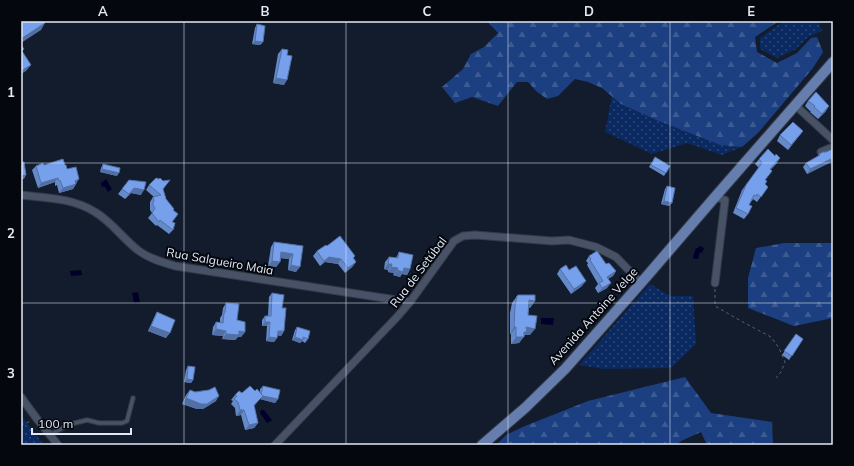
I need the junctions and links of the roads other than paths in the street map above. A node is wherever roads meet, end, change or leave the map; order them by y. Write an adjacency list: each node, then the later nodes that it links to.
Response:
1 (833, 62): 2 (main road, Avenida Antoine Velge)
2 (795, 105): 3 (street); 7 (main road, Avenida Antoine Velge)
3 (833, 140)
4 (833, 147): 5 (street)
5 (821, 152)
6 (21, 195): 10 (street, Rua Salgueiro Maia)
7 (715, 197): 8 (street); 9 (main road, Avenida Antoine Velge)
8 (715, 283)
9 (641, 284): 10 (street, Rua de Setúbal); 16 (main road, Avenida Antoine Velge)
10 (410, 302): 15 (street, Rua de Setúbal)
11 (21, 397): 13 (street)
12 (133, 398): 13 (lane)
13 (49, 434): 14 (street)
14 (58, 445)
15 (275, 445)
16 (482, 445)

